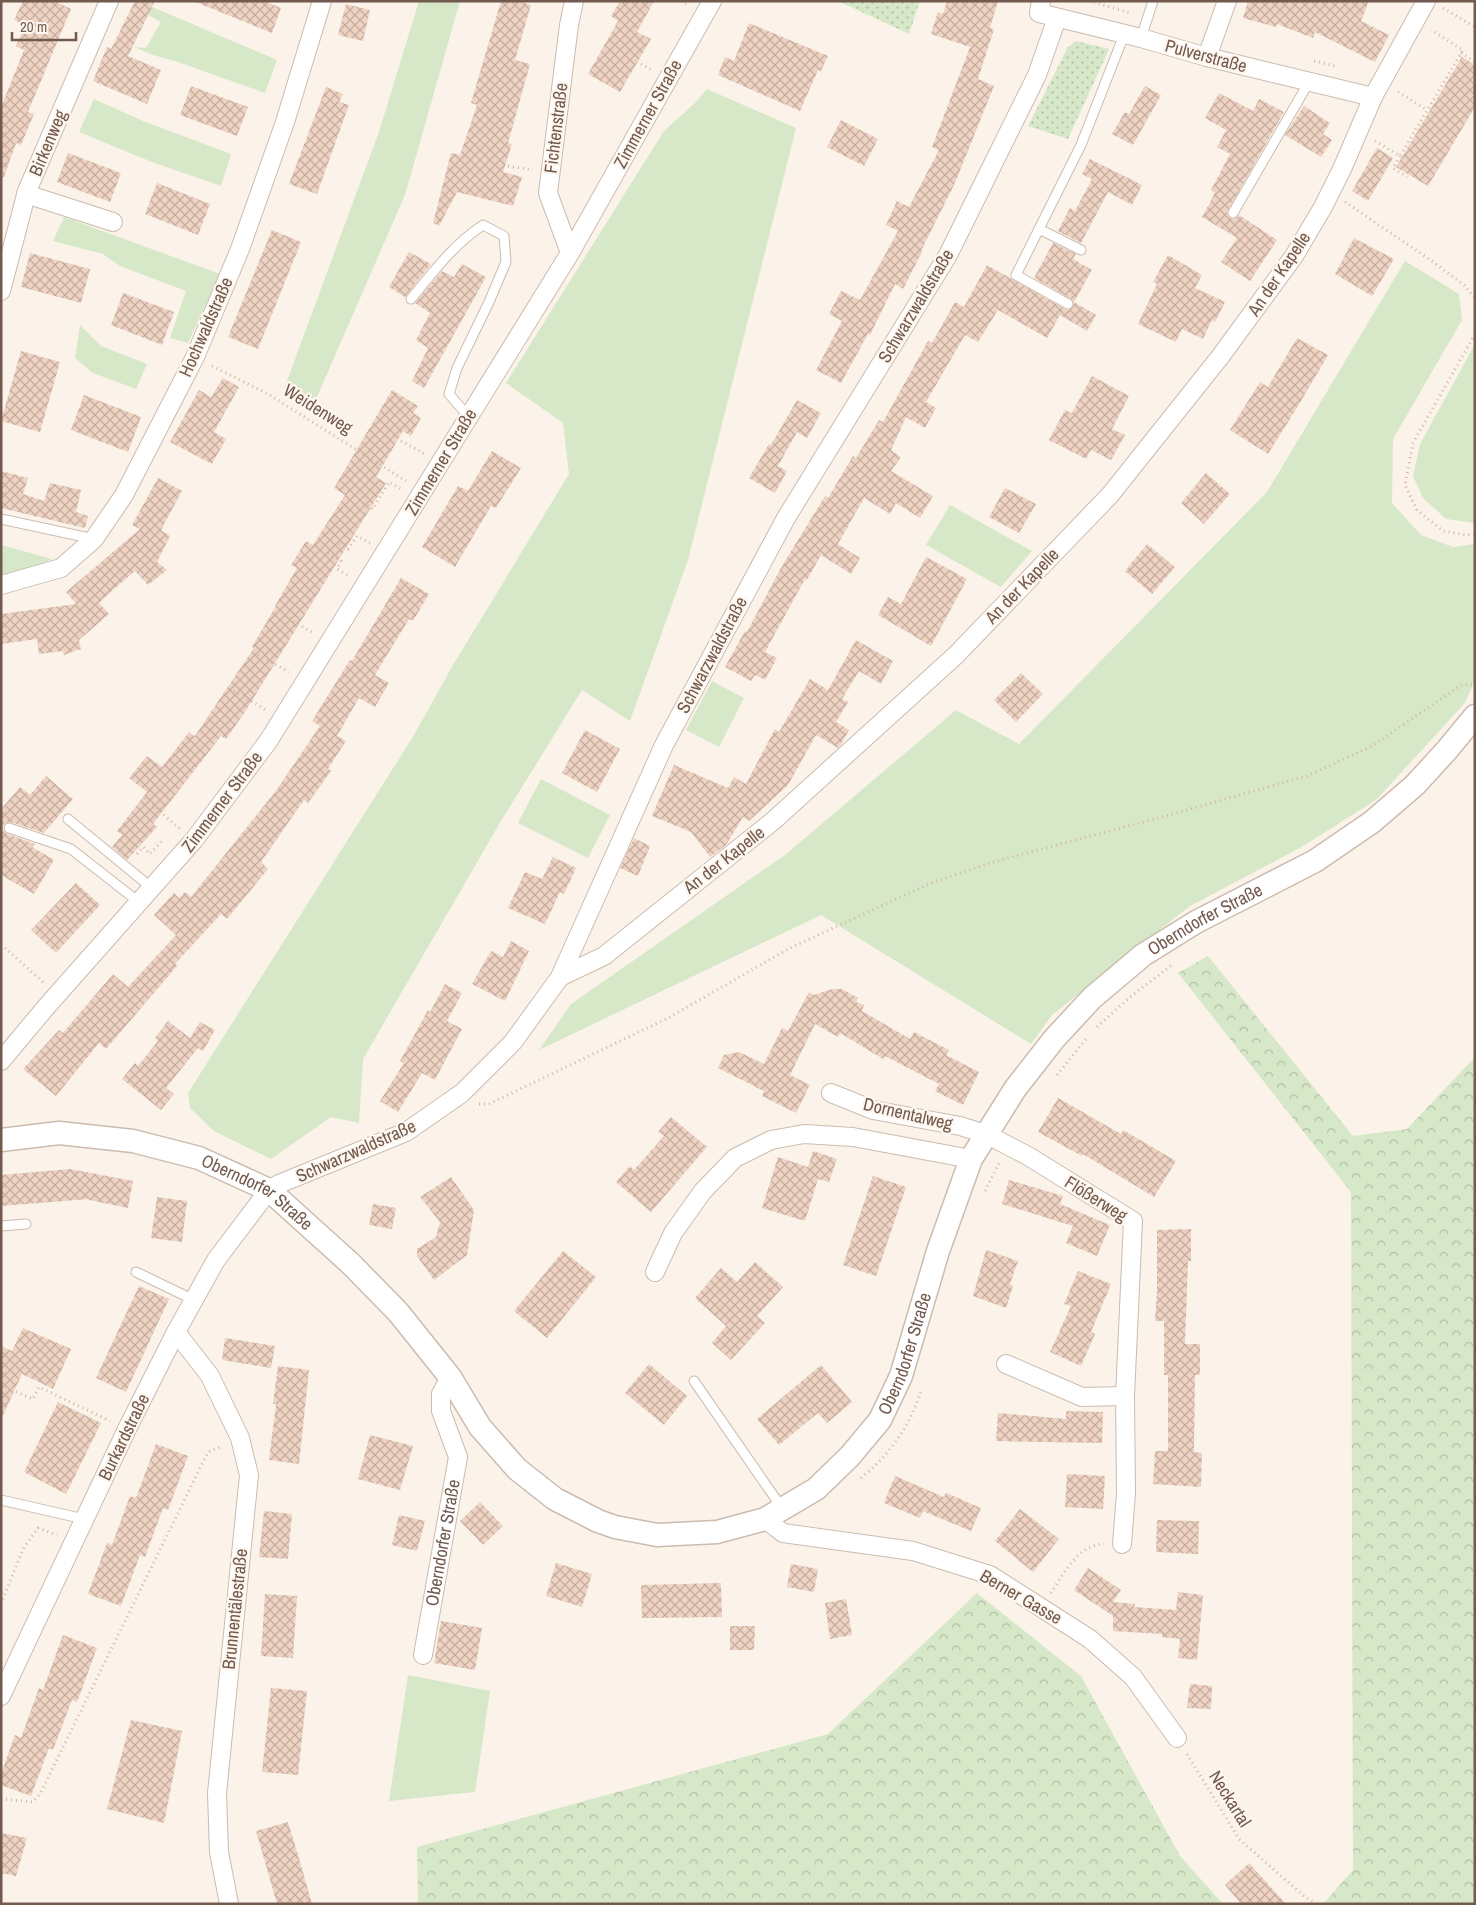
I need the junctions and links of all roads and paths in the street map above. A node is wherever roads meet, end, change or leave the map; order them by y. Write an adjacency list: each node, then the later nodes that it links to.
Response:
1 (109, 1): 27 (street, Birkenweg)
2 (322, 1): 38 (street, Hochwaldstraße)
3 (574, 1): 32 (street, Fichtenstraße)
4 (712, 1): 32 (street, Zimmerner Straße)
5 (1089, 1): 11 (path)
6 (1153, 1): 11 (lane)
7 (1227, 1): 16 (street)
8 (1433, 4): 12 (street, An der Kapelle); 13 (path)
9 (1040, 7): 10 (street, Pulverstraße)
10 (1057, 18): 14 (street, Pulverstraße); 70 (street, Schwarzwaldstraße)
11 (1147, 18): 14 (lane)
12 (1415, 21): 15 (path); 21 (street, An der Kapelle)
13 (1475, 27)
14 (1133, 36): 16 (street, Pulverstraße); 30 (lane)
15 (1461, 54): 18 (path); 22 (path)
16 (1207, 57): 20 (street, Pulverstraße)
17 (1310, 60): 19 (path)
18 (1474, 61)
19 (1337, 66)
20 (1310, 82): 21 (street, Pulverstraße); 28 (lane)
21 (1377, 90): 22 (path); 23 (street, An der Kapelle)
22 (1427, 110): 24 (path)
23 (1359, 130): 24 (path); 26 (street, An der Kapelle)
24 (1400, 156): 25 (path)
25 (1407, 177)
26 (1330, 192): 34 (path); 70 (street, An der Kapelle)
27 (26, 194): 29 (street); 33 (street, Birkenweg)
28 (1233, 213)
29 (113, 222)
30 (1039, 229): 31 (lane); 36 (lane)
31 (1081, 250)
32 (570, 253): 39 (street, Zimmerner Straße)
33 (1, 291)
34 (1475, 298)
35 (411, 299): 39 (lane)
36 (1068, 304)
37 (1475, 334): 45 (path)
38 (194, 357): 42 (path, Weidenweg); 46 (street, Hochwaldstraße)
39 (468, 416): 41 (street, Zimmerner Straße)
40 (401, 441): 41 (path)
41 (440, 463): 42 (street, Zimmerner Straße)
42 (421, 495): 43 (path); 48 (street, Zimmerner Straße)
43 (363, 503)
44 (1, 519): 46 (lane)
45 (1475, 534)
46 (94, 539): 50 (street, Hochwaldstraße)
47 (339, 544): 48 (path)
48 (385, 552): 51 (street, Zimmerner Straße)
49 (328, 553): 51 (path)
50 (1, 585)
51 (365, 585): 53 (street, Zimmerner Straße)
52 (285, 616): 53 (path)
53 (329, 642): 55 (street, Zimmerner Straße)
54 (258, 655): 55 (path)
55 (305, 681): 59 (street, Zimmerner Straße)
56 (1475, 685): 76 (path)
57 (234, 691): 59 (path)
58 (1475, 716): 78 (street, Oberndorfer Straße)
59 (281, 720): 64 (street, Zimmerner Straße)
60 (145, 798): 64 (path)
61 (68, 819): 66 (lane)
62 (9, 828): 67 (lane)
63 (162, 840): 65 (path)
64 (194, 840): 66 (street, Zimmerner Straße)
65 (137, 854)
66 (153, 889): 67 (street, Zimmerner Straße)
67 (140, 903): 71 (street, Zimmerner Straße)
68 (5, 948): 71 (path)
69 (1175, 963): 72 (path)
70 (560, 977): 76 (street, Schwarzwaldstraße)
71 (58, 994): 74 (street, Zimmerner Straße)
72 (1094, 1031)
73 (1087, 1038): 75 (path)
74 (1, 1061)
75 (1056, 1076)
76 (462, 1093): 82 (street, Schwarzwaldstraße)
77 (831, 1093): 78 (street, Dornentalweg)
78 (986, 1134): 80 (street, Flößerweg); 81 (street, Oberndorfer Straße)
79 (1, 1140): 82 (street, Oberndorfer Straße)
80 (1008, 1145): 83 (path); 95 (street, Flößerweg)
81 (971, 1159): 87 (street); 100 (street, Oberndorfer Straße)
82 (269, 1190): 88 (street, Burkardstraße); 91 (street, Oberndorfer Straße)
83 (983, 1195)
84 (26, 1224): 85 (lane)
85 (1, 1226)
86 (136, 1272): 88 (lane)
87 (656, 1272)
88 (194, 1300): 89 (street, Burkardstraße)
89 (176, 1332): 96 (street, Burkardstraße); 97 (street, Brunnentälestraße)
90 (1006, 1364): 95 (street)
91 (450, 1377): 100 (street, Oberndorfer Straße); 106 (street, Oberndorfer Straße)
92 (694, 1381): 100 (lane)
93 (922, 1385): 98 (path)
94 (16, 1392): 96 (path)
95 (1125, 1396): 103 (street, Flößerweg)
96 (127, 1429): 101 (street, Burkardstraße)
97 (240, 1438): 109 (path); 110 (street, Brunnentälestraße)
98 (860, 1479)
99 (1, 1500): 101 (lane)
100 (774, 1514): 105 (street, Berner Gasse)
101 (84, 1519): 102 (street, Burkardstraße)
102 (74, 1541): 104 (path); 107 (street, Burkardstraße)
103 (1122, 1544): 105 (path)
104 (1, 1604)
105 (1041, 1608): 108 (street, Berner Gasse)
106 (423, 1655)
107 (1, 1696)
108 (1177, 1738): 111 (path, Neckartal)
109 (1, 1799)
110 (229, 1904)
111 (1317, 1904)

